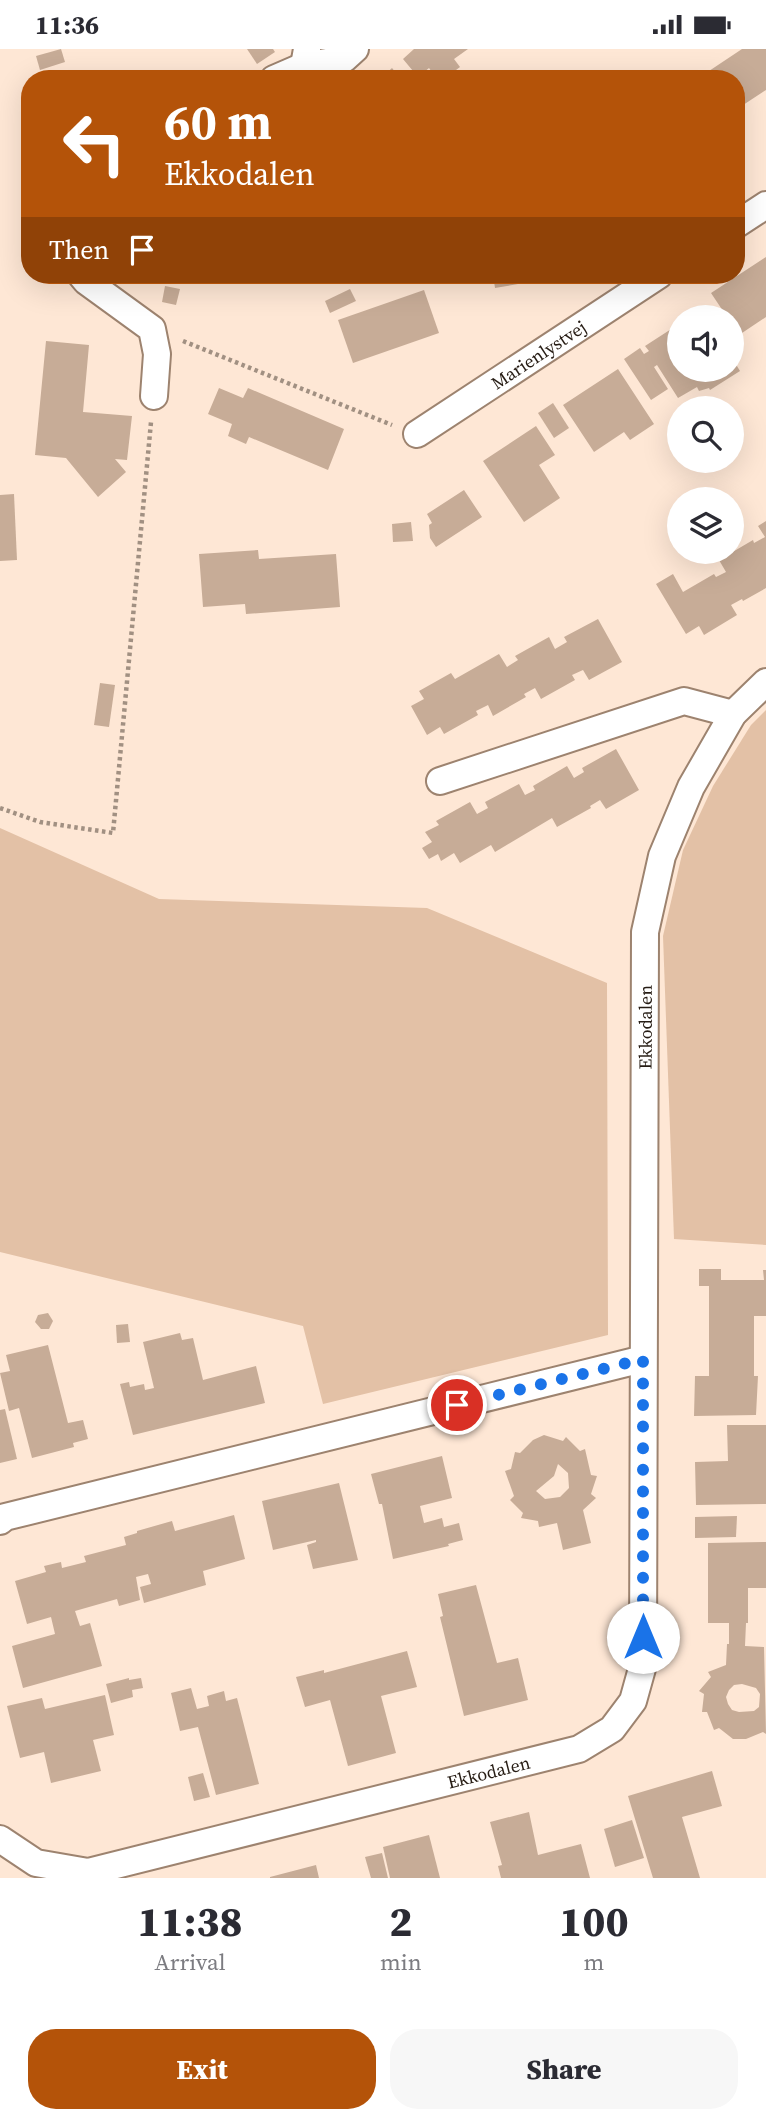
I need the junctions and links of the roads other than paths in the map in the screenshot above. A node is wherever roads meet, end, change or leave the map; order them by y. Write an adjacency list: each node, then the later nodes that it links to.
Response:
1 (355, 49): 2 (street)
2 (305, 57): 3 (street)
3 (287, 70)
4 (766, 205): 5 (street)
5 (745, 219)
6 (90, 284): 8 (street)
7 (645, 284): 9 (street, Marienlystvej)
8 (154, 397)
9 (417, 435)
10 (766, 682): 11 (street, Ekkodalen)
11 (733, 714): 12 (street); 13 (street, Ekkodalen)
12 (440, 781)
13 (643, 1359): 14 (street); 15 (street, Ekkodalen)
14 (0, 1521)
15 (0, 1839)

